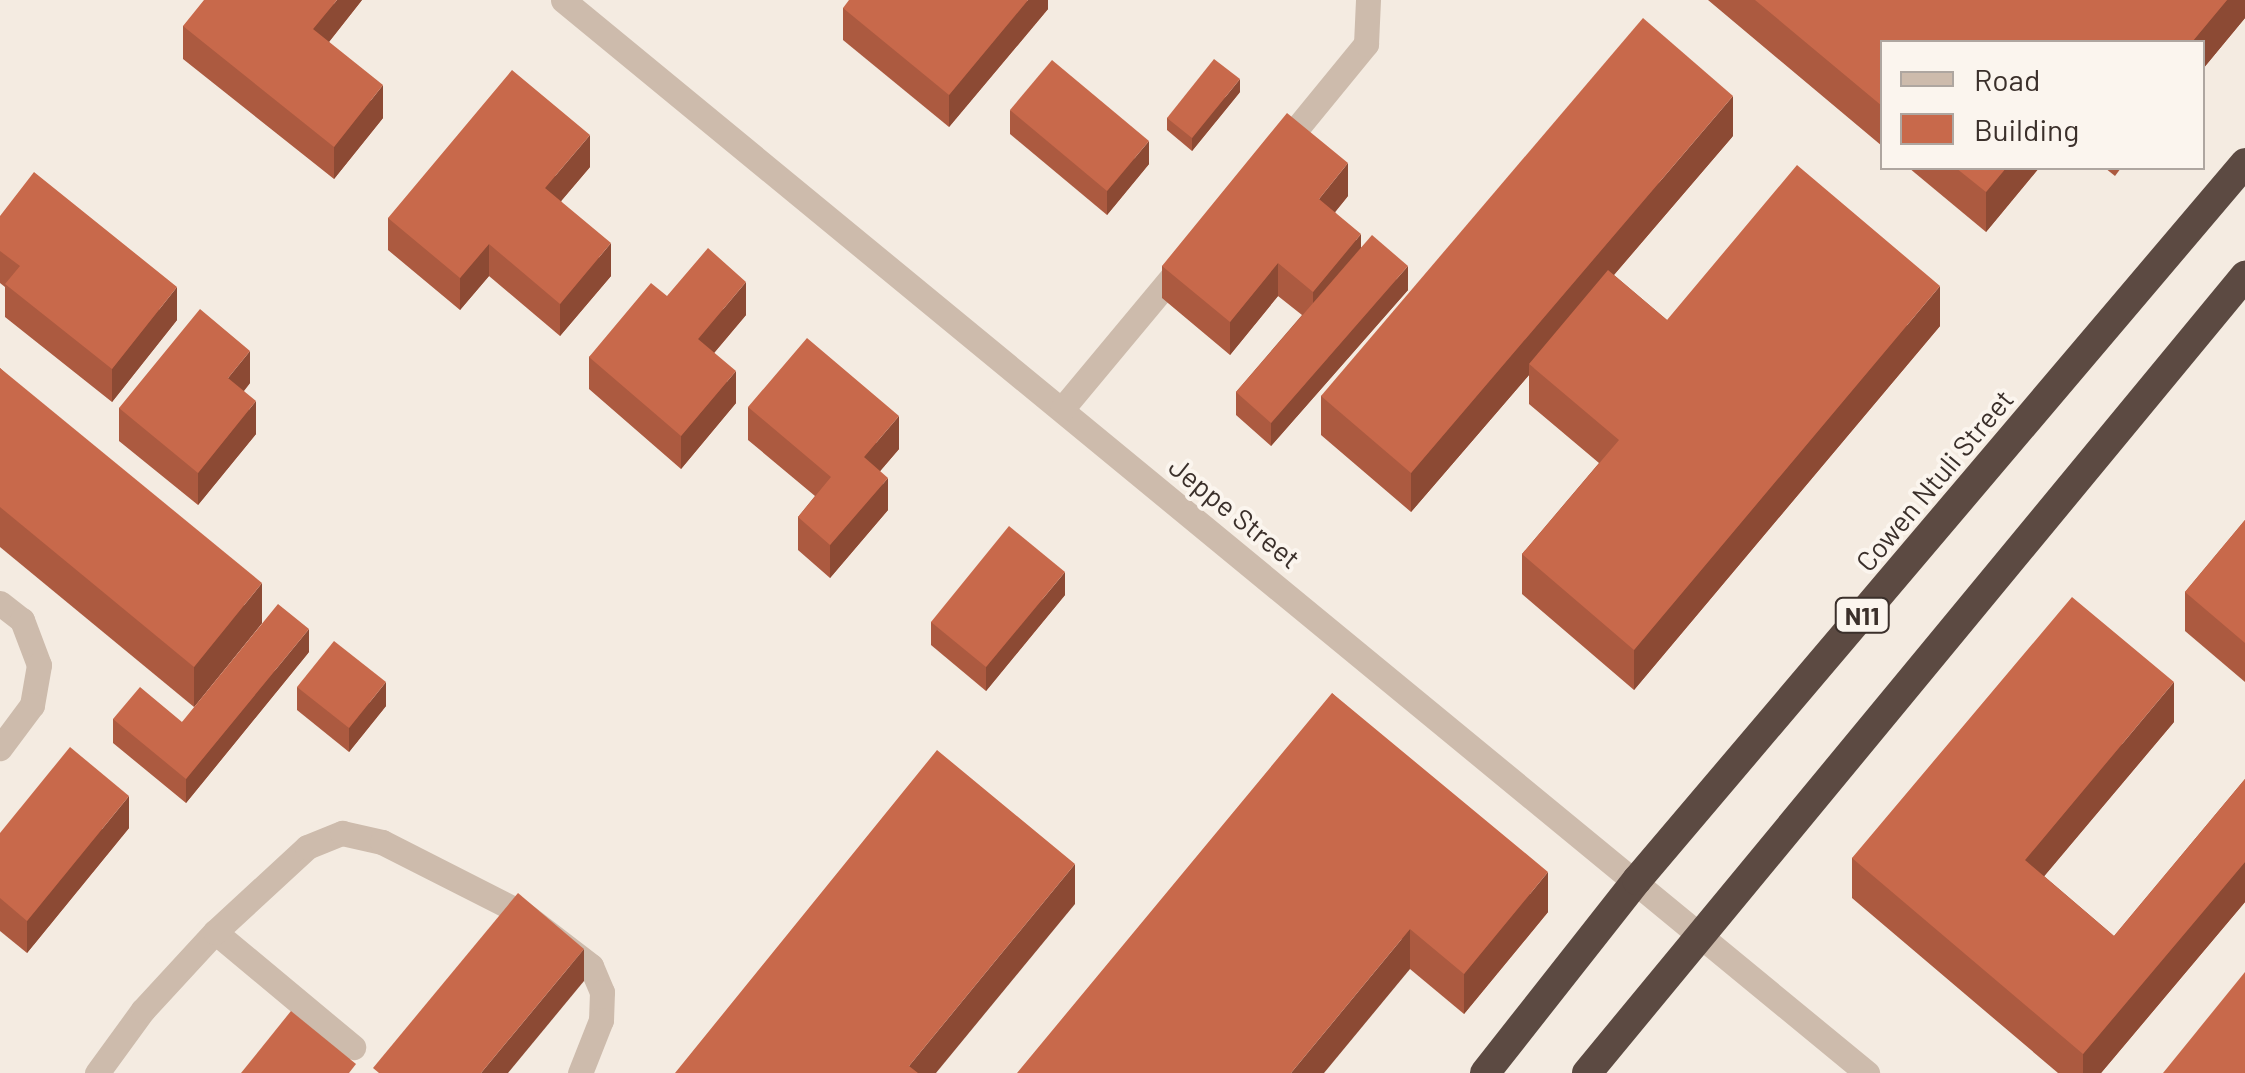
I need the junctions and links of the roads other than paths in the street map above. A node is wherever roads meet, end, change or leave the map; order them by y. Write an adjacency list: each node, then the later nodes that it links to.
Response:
1 (564, 0): 7 (street, Jeppe Street)
2 (1368, 0): 4 (street)
3 (2245, 162): 10 (highway, Cowen Ntuli Street / N11)
4 (1264, 168)
5 (1201, 243): 7 (street)
6 (2245, 276): 12 (highway)
7 (1062, 409): 10 (street, Jeppe Street)
8 (0, 603): 9 (street)
9 (0, 748)
10 (1637, 880): 12 (street, Jeppe Street); 16 (highway, Cowen Ntuli Street / N11)
11 (215, 932): 13 (street); 14 (street); 15 (street)
12 (1700, 932): 17 (highway); 18 (street, Jeppe Street)
13 (353, 1047)
14 (97, 1073)
15 (580, 1073)
16 (1485, 1073)
17 (1588, 1073)
18 (1867, 1073)

